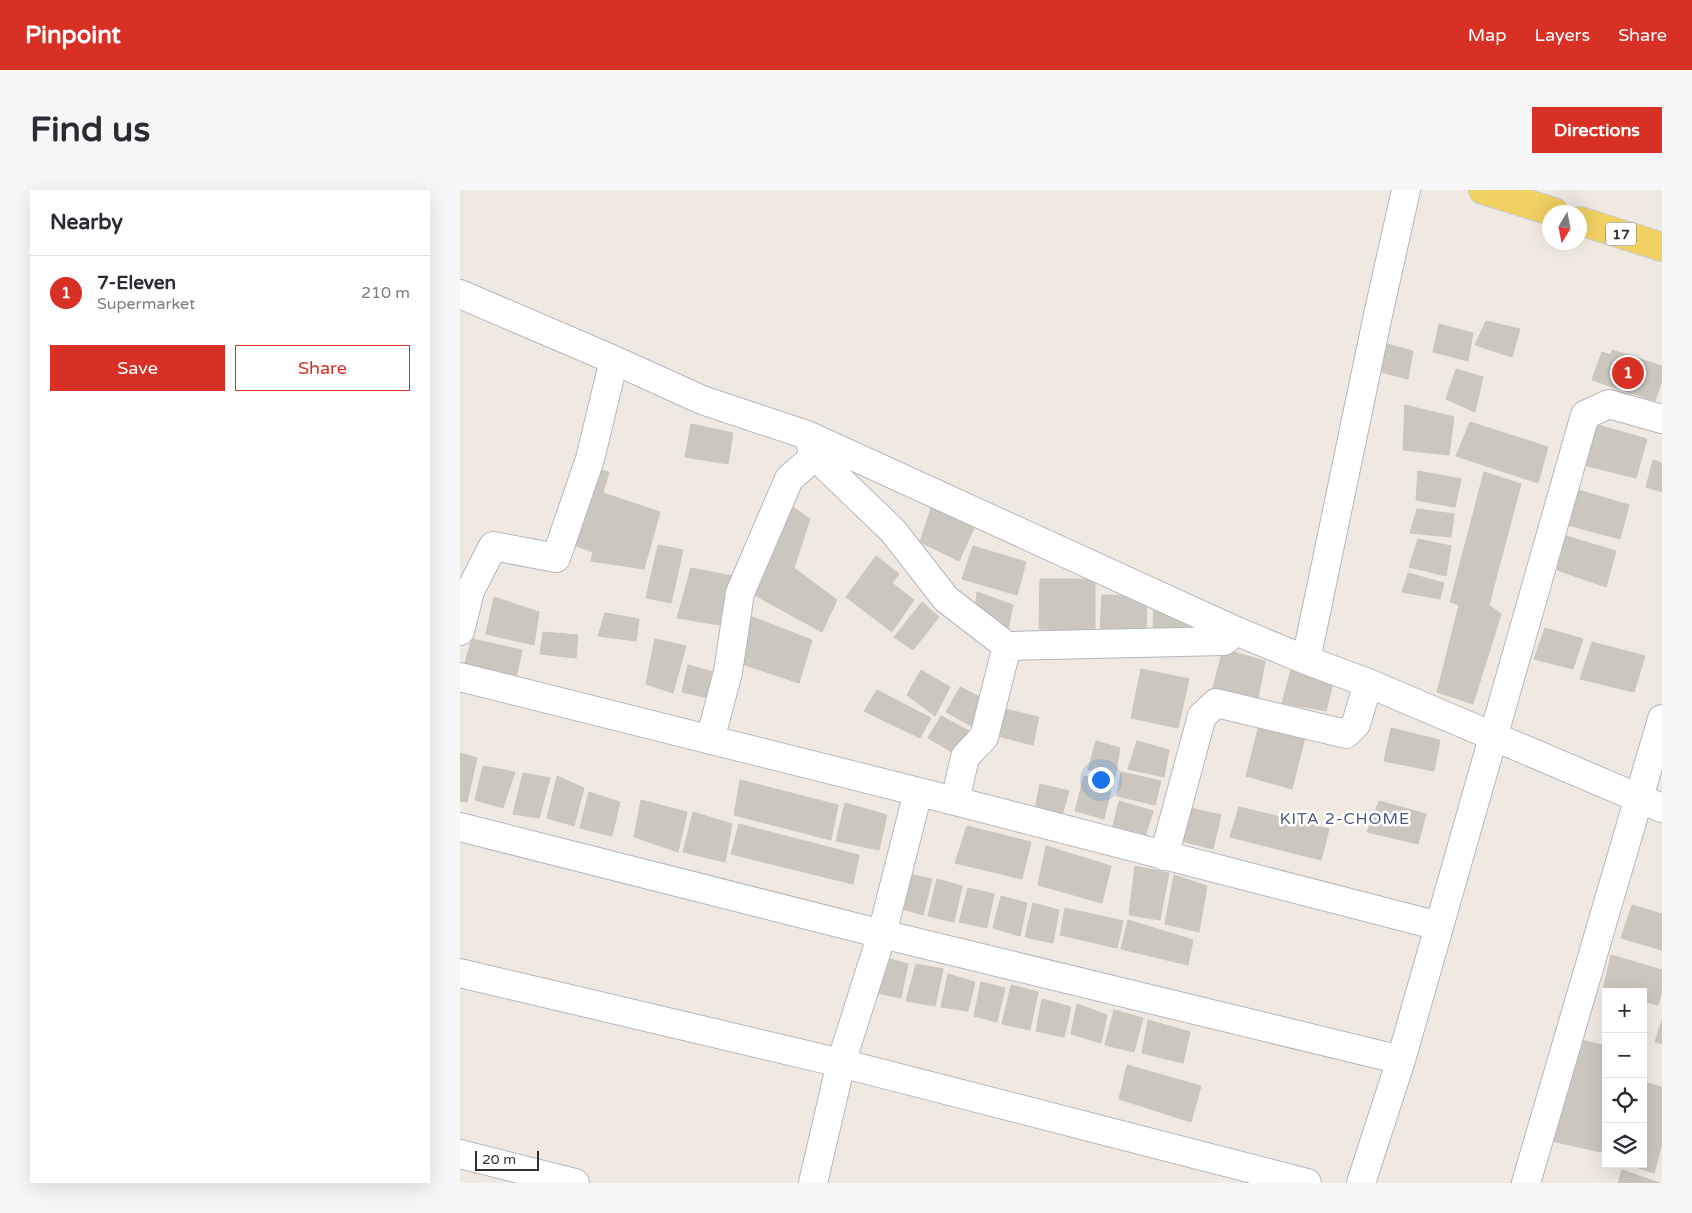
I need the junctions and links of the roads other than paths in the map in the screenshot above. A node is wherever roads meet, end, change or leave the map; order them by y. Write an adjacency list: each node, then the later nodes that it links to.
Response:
1 (1406, 190): 13 (street)
2 (1483, 190): 3 (main road)
3 (1542, 208)
4 (1587, 223): 5 (main road, 17)
5 (1662, 247)
6 (460, 294): 7 (street)
7 (614, 360): 9 (street); 11 (street)
8 (1662, 419): 17 (street)
9 (811, 446): 10 (street); 12 (street); 18 (street)
10 (1236, 630): 12 (street); 13 (street)
11 (460, 631)
12 (1007, 646): 20 (street)
13 (1306, 660): 15 (street)
14 (460, 677): 18 (street)
15 (1368, 683): 17 (street); 23 (street)
16 (1662, 719): 21 (street)
17 (1493, 736): 21 (street); 24 (street)
18 (710, 740): 19 (street)
19 (918, 792): 20 (street); 25 (street)
20 (955, 801): 23 (street)
21 (1650, 804): 34 (street)
22 (460, 827): 25 (street)
23 (1164, 856): 24 (street)
24 (1439, 926): 27 (street)
25 (882, 934): 27 (street); 28 (street)
26 (460, 973): 28 (street)
27 (1401, 1060): 33 (street)
28 (841, 1063): 31 (street); 32 (street)
29 (460, 1154): 30 (street)
30 (575, 1183)
31 (813, 1183)
32 (1307, 1183)
33 (1361, 1183)
34 (1526, 1183)

